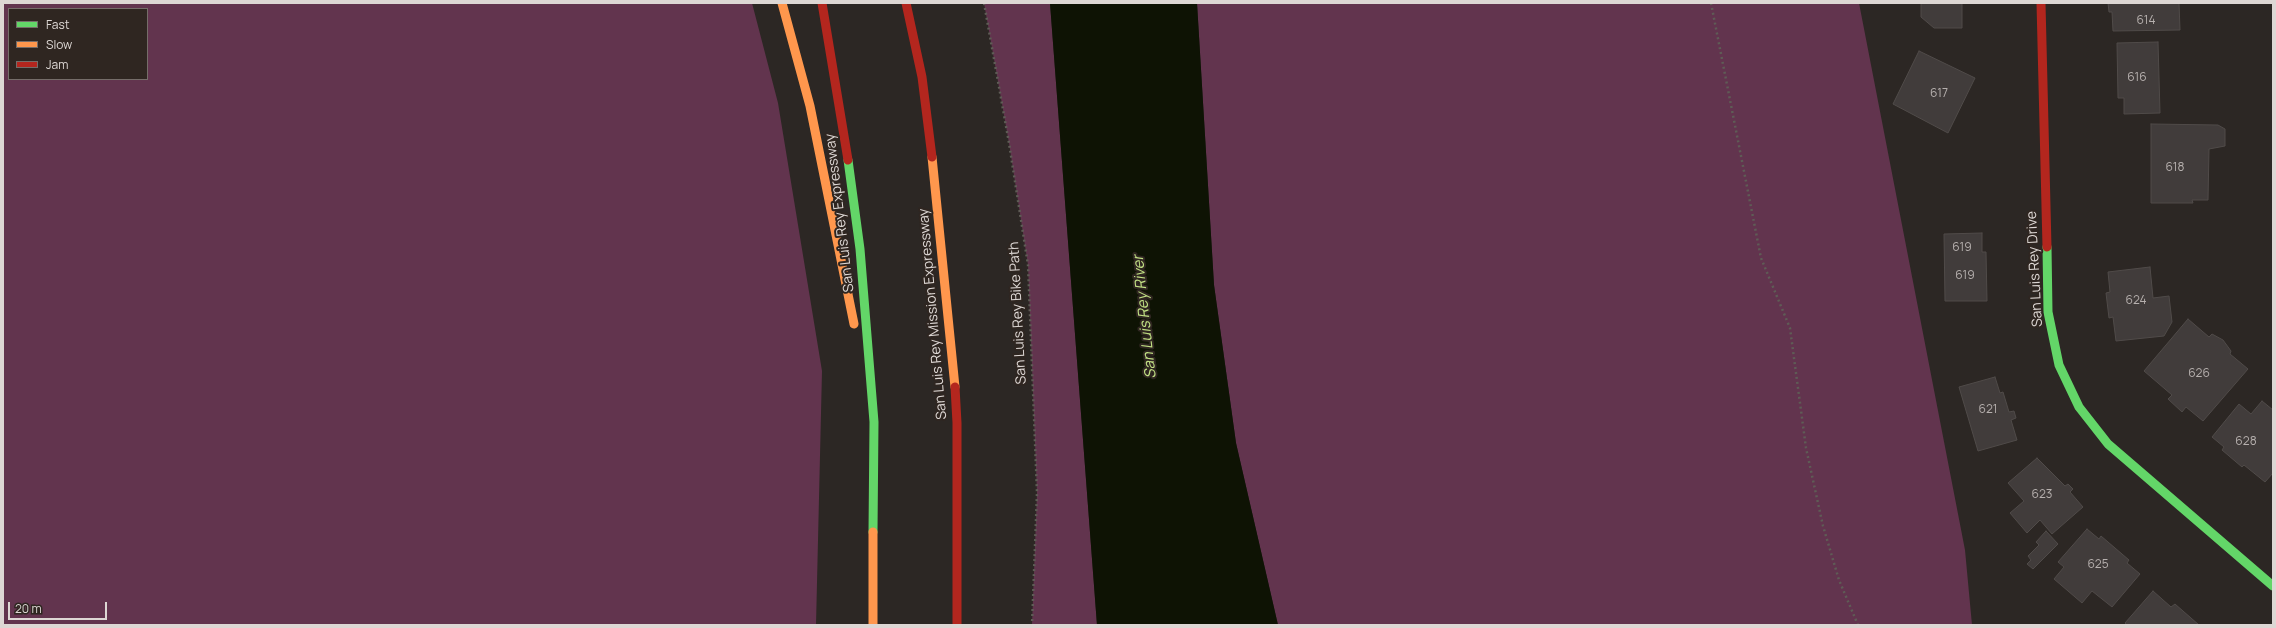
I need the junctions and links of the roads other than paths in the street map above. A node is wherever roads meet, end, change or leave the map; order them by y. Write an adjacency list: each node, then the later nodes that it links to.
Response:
1 (782, 3): 5 (main road)
2 (822, 3): 7 (main road, San Luis Rey Expressway)
3 (906, 3): 10 (main road, San Luis Rey Mission Expressway)
4 (2040, 3): 8 (main road, San Luis Rey Drive)
5 (855, 330)
6 (858, 345): 7 (main road)
7 (874, 422): 9 (main road)
8 (2273, 586)
9 (873, 625)
10 (957, 625)

